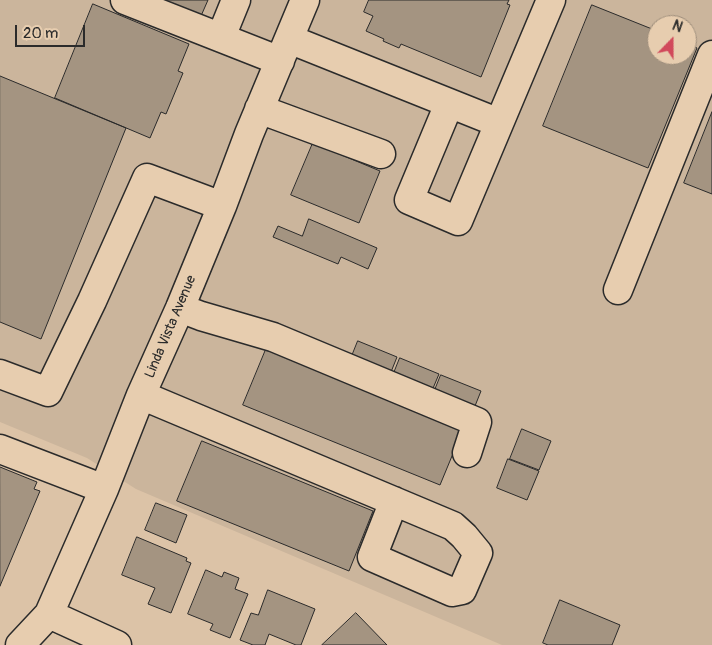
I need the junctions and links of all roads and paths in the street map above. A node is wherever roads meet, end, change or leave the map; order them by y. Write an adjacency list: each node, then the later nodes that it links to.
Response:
1 (125, 0): 5 (street)
2 (236, 0): 5 (street)
3 (305, 0): 6 (street, Linda Vista Avenue)
4 (551, 0): 10 (street)
5 (221, 38): 6 (street)
6 (284, 50): 8 (street); 9 (street, Linda Vista Avenue)
7 (712, 55): 13 (street)
8 (449, 104): 10 (street); 10 (street)
9 (259, 109): 11 (street); 12 (street, Linda Vista Avenue)
10 (499, 124)
11 (381, 154)
12 (222, 206): 14 (street, Linda Vista Avenue); 15 (street)
13 (618, 290)
14 (180, 308): 16 (street, Linda Vista Avenue); 18 (street)
15 (0, 374)
16 (141, 395): 19 (street, Linda Vista Avenue); 20 (street)
17 (0, 449): 19 (street)
18 (467, 453)
19 (104, 489): 21 (street, Linda Vista Avenue)
20 (394, 501)
21 (49, 614): 22 (street, Linda Vista Avenue); 23 (street)
22 (20, 645)
23 (117, 645)

